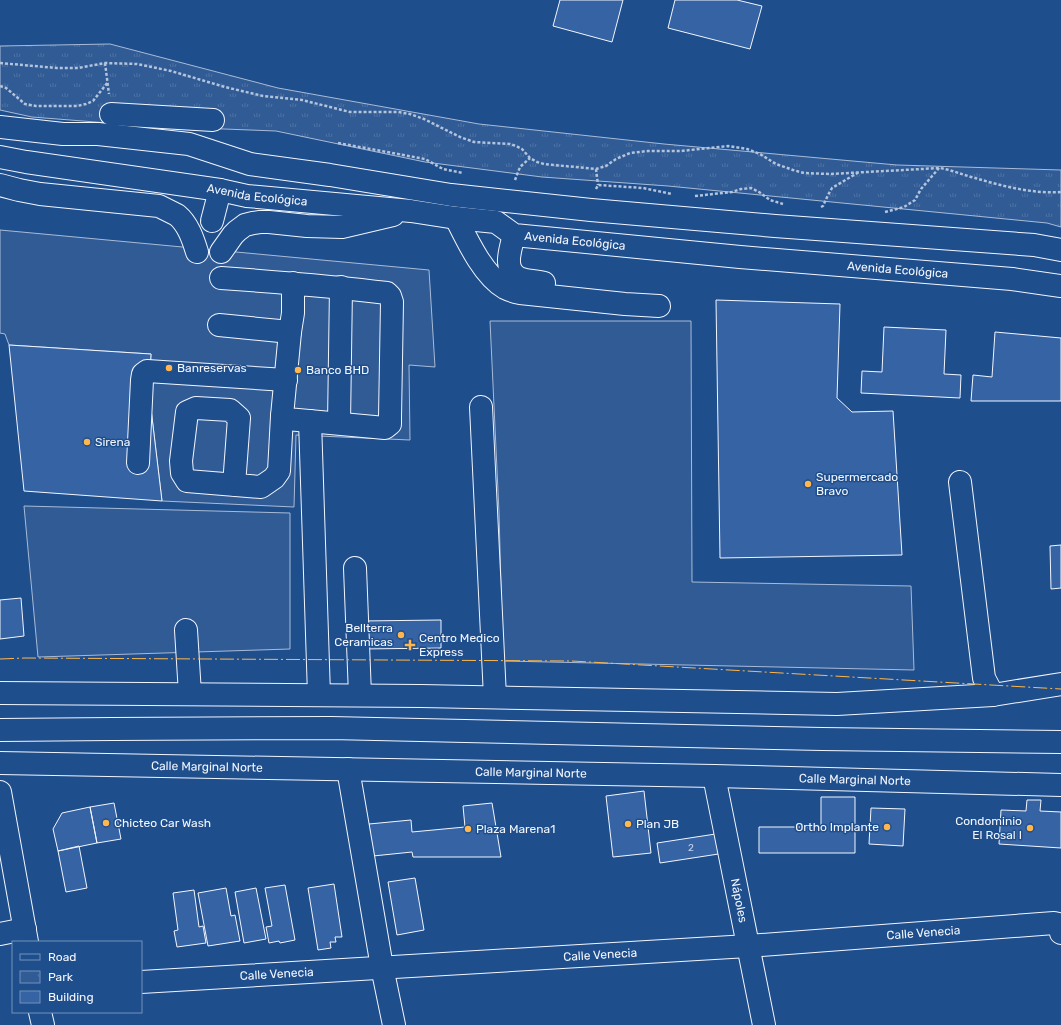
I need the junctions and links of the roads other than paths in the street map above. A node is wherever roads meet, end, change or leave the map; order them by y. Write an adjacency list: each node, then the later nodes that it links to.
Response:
1 (111, 114): 2 (main road)
2 (190, 119): 3 (main road); 6 (main road)
3 (213, 120)
4 (0, 127): 5 (main road)
5 (63, 134): 6 (main road); 10 (main road)
6 (189, 144): 9 (main road)
7 (0, 157): 10 (main road, Avenida Ecológica)
8 (0, 185): 16 (main road)
9 (391, 185): 10 (main road); 15 (main road)
10 (220, 190): 11 (main road, Avenida Ecológica); 13 (main road)
11 (411, 211): 12 (main road, Avenida Ecológica); 17 (main road)
12 (456, 218): 14 (main road, Avenida Ecológica); 14 (main road)
13 (212, 221)
14 (514, 234): 20 (main road, Avenida Ecológica)
15 (1061, 250)
16 (197, 252)
17 (221, 252)
18 (221, 278): 19 (main road)
19 (293, 283): 21 (main road); 23 (main road)
20 (1061, 286)
21 (341, 287): 28 (main road); 28 (main road)
22 (218, 325): 23 (main road)
23 (290, 332): 24 (main road)
24 (286, 380): 26 (main road); 29 (main road)
25 (481, 407): 40 (main road)
26 (282, 416): 27 (main road); 31 (main road)
27 (310, 421): 28 (main road); 37 (main road)
28 (339, 423)
29 (138, 463)
30 (960, 482): 39 (main road)
31 (234, 485)
32 (355, 568): 38 (main road)
33 (186, 630): 36 (main road)
34 (1061, 684): 39 (main road)
35 (0, 693): 36 (main road)
36 (190, 694): 37 (main road)
37 (319, 695): 38 (main road)
38 (360, 695): 40 (main road)
39 (993, 695): 40 (main road)
40 (495, 697)
41 (0, 730): 42 (main road)
42 (1061, 742)
43 (0, 763): 44 (main road, Calle Marginal Norte)
44 (348, 769): 45 (main road, Calle Marginal Norte); 52 (main road)
45 (714, 776): 46 (main road, Calle Marginal Norte); 51 (main road, Nápoles)
46 (1061, 785)
47 (0, 792): 50 (main road)
48 (1060, 929): 51 (main road, Calle Venecia)
49 (0, 934): 50 (main road)
50 (26, 936)
51 (748, 946): 52 (main road, Calle Venecia); 57 (main road, Nápoles)
52 (382, 967): 53 (main road, Calle Venecia); 56 (main road)
53 (142, 982)
54 (40, 1013): 55 (main road)
55 (42, 1025)
56 (394, 1025)
57 (764, 1025)

